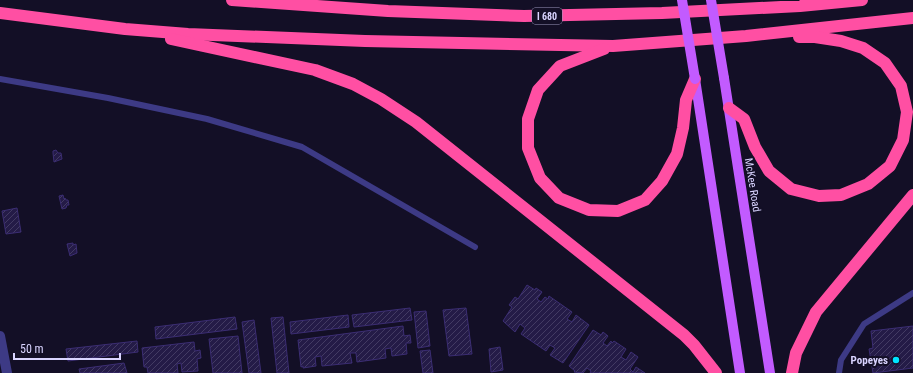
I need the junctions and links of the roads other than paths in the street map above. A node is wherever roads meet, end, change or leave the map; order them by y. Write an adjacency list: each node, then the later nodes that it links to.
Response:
1 (232, 0): 4 (highway, I 680)
2 (682, 0): 11 (main road, bridge)
3 (710, 0): 12 (main road, McKee Road, bridge)
4 (862, 0)
5 (0, 13): 7 (highway)
6 (913, 18): 8 (highway)
7 (125, 29): 9 (highway); 18 (highway)
8 (746, 36): 9 (highway); 12 (highway)
9 (613, 46): 11 (highway)
10 (0, 79): 14 (lane)
11 (695, 79): 19 (main road)
12 (729, 108): 20 (main road, McKee Road)
13 (913, 195): 21 (highway)
14 (475, 247)
15 (913, 293): 22 (lane)
16 (0, 336): 17 (street)
17 (7, 373)
18 (716, 373)
19 (740, 373)
20 (770, 373)
21 (792, 373)
22 (839, 373)

